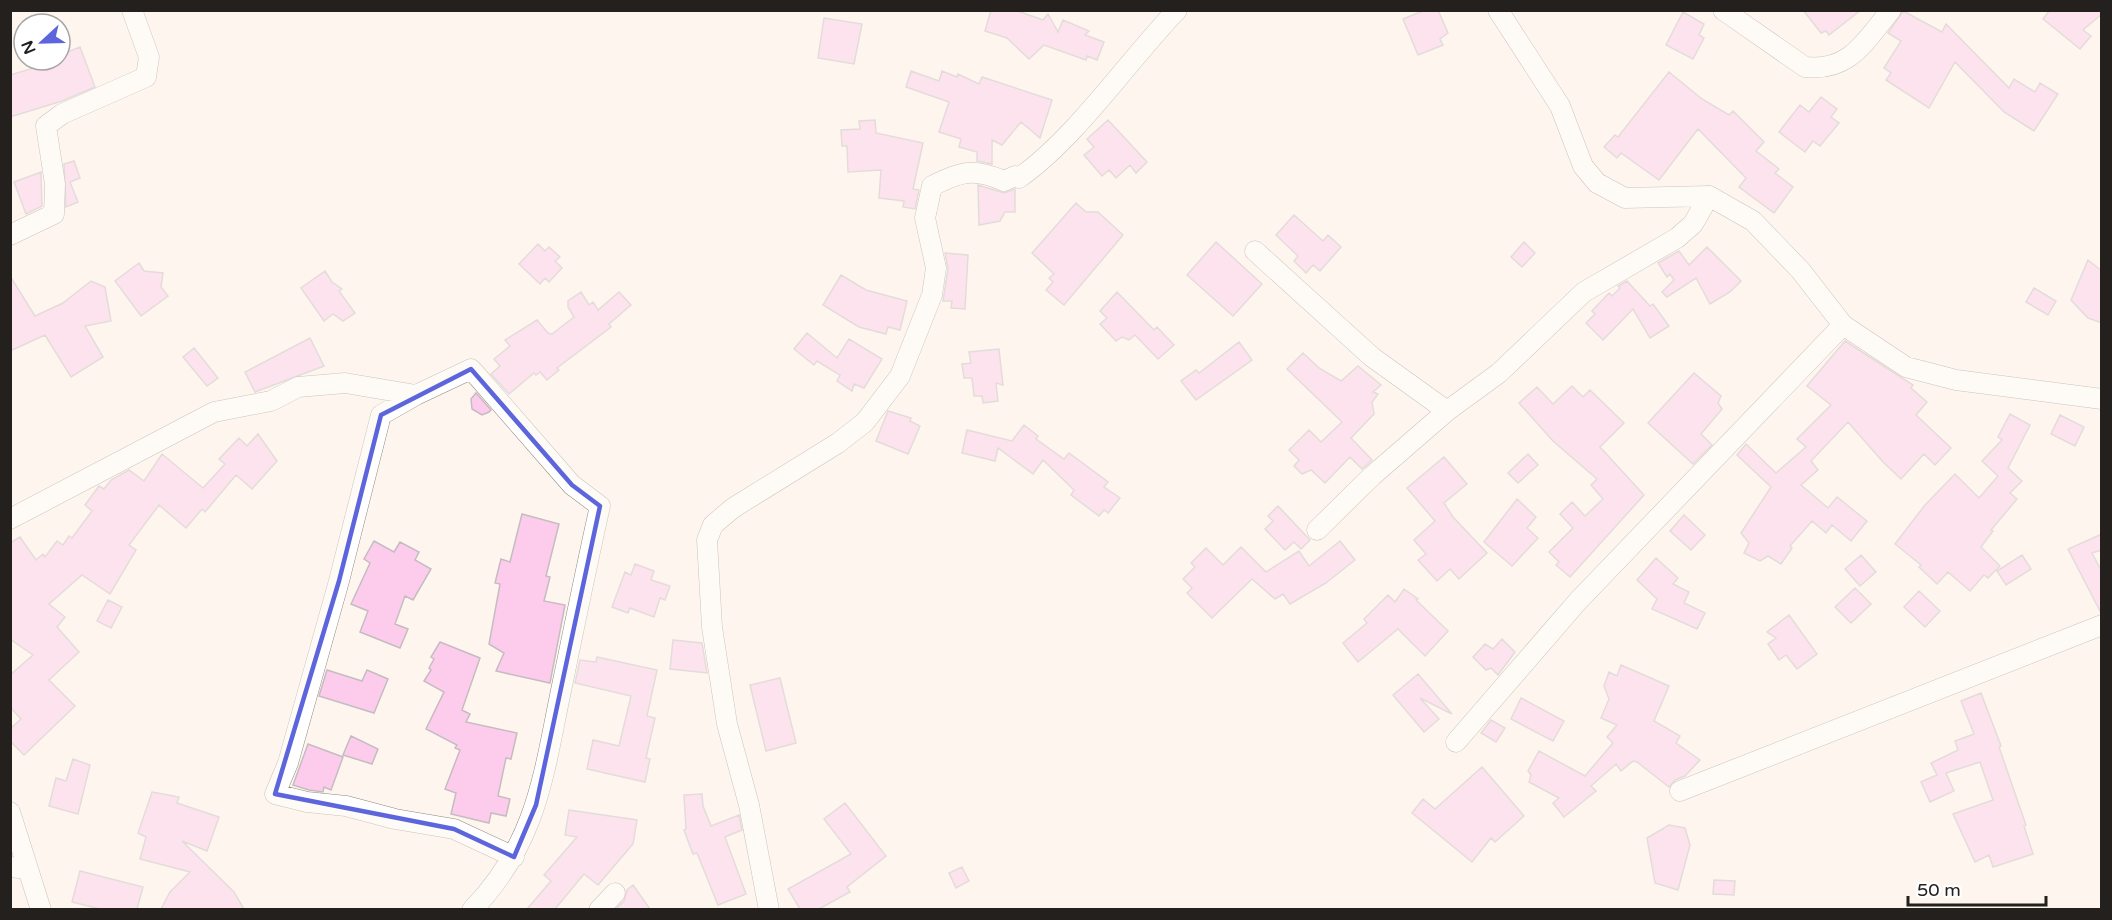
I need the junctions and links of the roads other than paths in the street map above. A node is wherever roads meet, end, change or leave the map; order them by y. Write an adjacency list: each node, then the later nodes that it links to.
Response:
1 (132, 10): 7 (street)
2 (1177, 10): 25 (street)
3 (1498, 10): 6 (street)
4 (1723, 10): 5 (street)
5 (1891, 10)
6 (1709, 196): 9 (street); 12 (street)
7 (10, 236)
8 (1255, 251): 12 (street)
9 (1843, 325): 11 (street); 16 (street)
10 (416, 395): 13 (street); 19 (street); 19 (street)
11 (2102, 399)
12 (1447, 411): 14 (street)
13 (10, 519)
14 (1317, 530)
15 (2102, 625): 17 (street)
16 (1456, 742)
17 (1680, 791)
18 (10, 812): 20 (street)
19 (514, 857): 23 (street)
20 (19, 868): 22 (street)
21 (615, 893): 24 (street)
22 (41, 909)
23 (472, 909)
24 (599, 909)
25 (769, 909)

